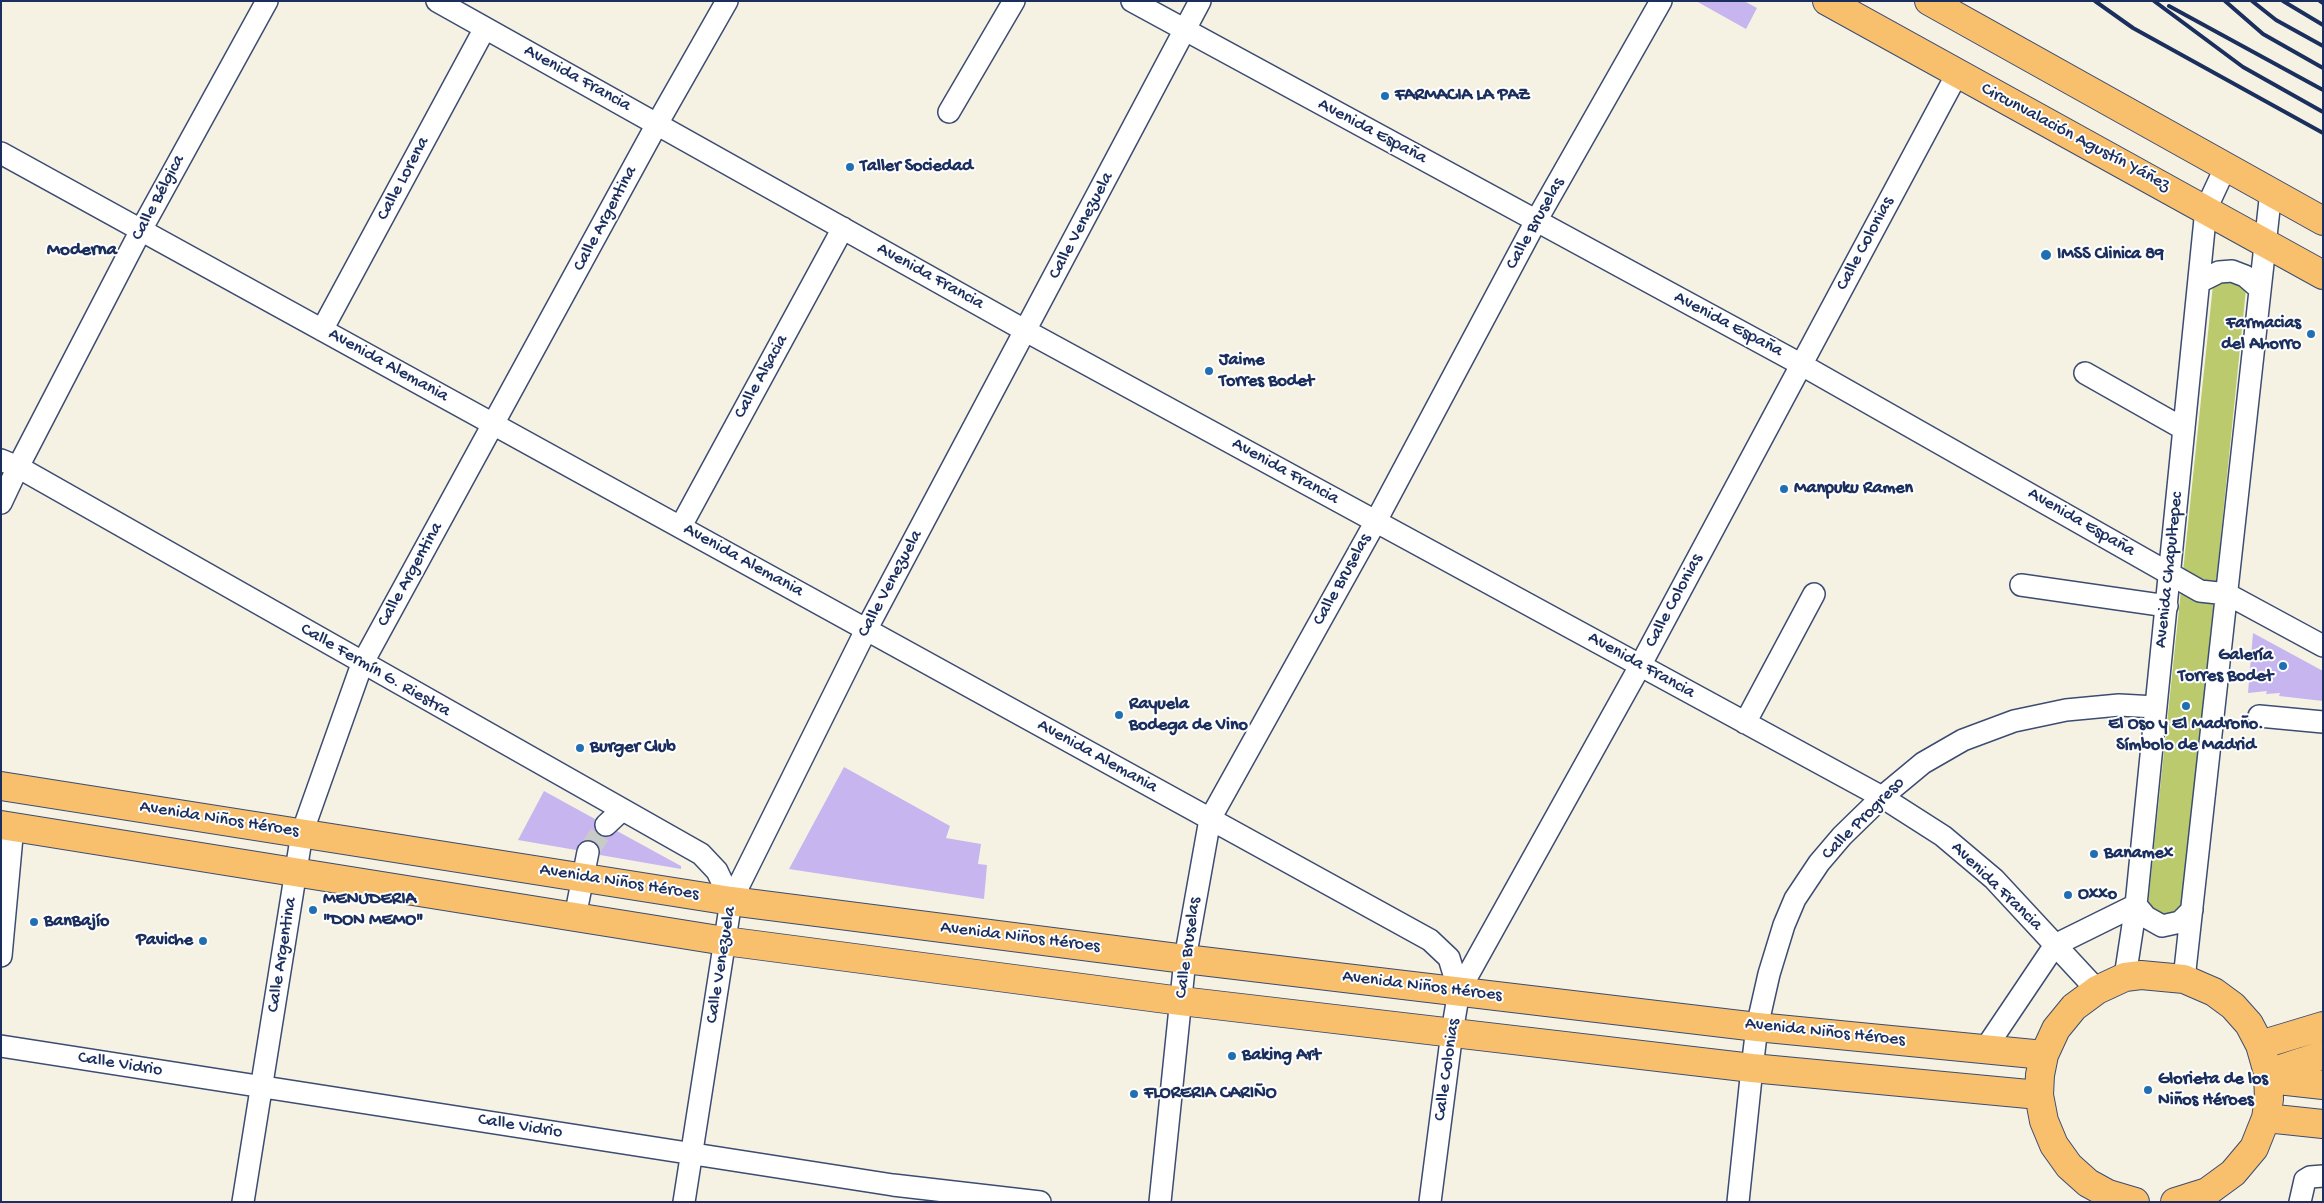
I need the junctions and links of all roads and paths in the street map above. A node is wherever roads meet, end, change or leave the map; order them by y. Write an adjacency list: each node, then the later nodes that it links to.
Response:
1 (267, 1): 22 (street, Calle Bélgica)
2 (438, 1): 10 (street, Avenida Francia)
3 (727, 1): 14 (street, Calle Argentina)
4 (1014, 1): 13 (street)
5 (1132, 1): 11 (street, Avenida España)
6 (1200, 1): 11 (street, Calle Venezuela)
7 (1661, 1): 20 (street, Calle Bruselas)
8 (1827, 1): 12 (main road, Circunvalación Agustín Yáñez)
9 (1929, 1): 16 (main road)
10 (485, 28): 14 (street, Avenida Francia); 27 (street, Calle Lorena)
11 (1184, 31): 20 (street, Avenida España); 28 (street, Calle Venezuela)
12 (1957, 74): 18 (main road, Circunvalación Agustín Yáñez); 29 (street, Calle Colonias)
13 (949, 112)
14 (657, 124): 21 (street, Avenida Francia); 31 (street, Calle Argentina)
15 (1, 153): 22 (street, Avenida Alemania)
16 (2226, 166): 17 (main road); 18 (street, Avenida Chapultepec)
17 (2271, 191): 19 (main road); 23 (street)
18 (2206, 209): 23 (main road, Circunvalación Agustín Yáñez); 25 (street, Avenida Chapultepec)
19 (2323, 220)
20 (1536, 221): 29 (street, Avenida España); 35 (street, Calle Bruselas)
21 (843, 228): 28 (street, Avenida Francia); 36 (street, Calle Alsacia)
22 (141, 230): 27 (street, Avenida Alemania); 33 (street, Calle Bélgica)
23 (2265, 244): 24 (main road, Circunvalación Agustín Yáñez); 26 (street)
24 (2323, 275)
25 (2199, 282): 26 (street); 32 (street, Avenida Chapultepec)
26 (2260, 289): 40 (street)
27 (322, 330): 31 (street, Avenida Alemania)
28 (1026, 331): 35 (street, Avenida Francia); 42 (street, Calle Venezuela)
29 (1802, 365): 37 (street, Avenida España); 45 (street, Calle Colonias)
30 (2085, 373): 32 (street)
31 (495, 424): 36 (street, Avenida Alemania); 44 (street, Calle Argentina)
32 (2184, 429): 37 (street, Avenida Chapultepec)
33 (10, 463): 34 (street, Calle Bélgica); 44 (street, Calle Fermín G. Riestra)
34 (1, 503)
35 (1376, 522): 45 (street, Avenida Francia); 53 (street, Calle Bruselas)
36 (681, 526): 42 (street, Avenida Alemania)
37 (2170, 574): 40 (street, Avenida España); 41 (street, Avenida Chapultepec)
38 (2021, 585): 41 (street)
39 (1814, 594): 49 (street)
40 (2227, 594): 43 (street, Avenida España); 61 (street)
41 (2166, 606): 46 (street, Avenida Chapultepec)
42 (866, 630): 53 (street, Avenida Alemania); 59 (street, Calle Venezuela)
43 (2323, 646)
44 (362, 664): 52 (street, Calle Fermín G. Riestra); 56 (street, Calle Argentina)
45 (1640, 666): 49 (street, Avenida Francia); 71 (street, Calle Colonias)
46 (2156, 707): 51 (street, Calle Progreso); 60 (street, Avenida Chapultepec)
47 (2259, 716): 48 (street)
48 (2323, 722)
49 (1745, 723): 51 (street, Avenida Francia)
50 (1, 786): 56 (main road, Avenida Niños Héroes)
51 (1882, 797): 65 (street, Avenida Francia); 74 (street, Calle Progreso)
52 (622, 810): 54 (street); 59 (street, Calle Fermín G. Riestra)
53 (1210, 819): 67 (street, Calle Bruselas); 71 (street, Avenida Alemania)
54 (606, 825)
55 (7, 826): 58 (main road); 62 (street)
56 (302, 833): 57 (main road, Avenida Niños Héroes); 58 (street, Calle Argentina)
57 (585, 865): 59 (main road, Avenida Niños Héroes); 63 (street)
58 (296, 871): 63 (main road); 84 (street, Calle Argentina)
59 (731, 901): 64 (street, Calle Venezuela); 67 (main road, Avenida Niños Héroes)
60 (2136, 904): 61 (street); 65 (street); 68 (street, Avenida Chapultepec)
61 (2192, 910): 69 (street)
62 (3, 916): 66 (street)
63 (575, 917): 64 (main road)
64 (725, 941): 72 (main road); 88 (street, Calle Venezuela)
65 (2055, 945): 70 (street, Avenida Francia); 78 (street)
66 (1, 956)
67 (1185, 959): 71 (main road, Avenida Niños Héroes); 72 (street, Calle Bruselas)
68 (2125, 977): 69 (main road); 70 (main road)
69 (2184, 979): 76 (main road)
70 (2097, 990): 79 (main road)
71 (1459, 991): 74 (main road, Avenida Niños Héroes); 75 (street, Calle Colonias)
72 (1181, 1001): 75 (main road); 95 (street, Calle Bruselas)
73 (2323, 1026): 76 (main road)
74 (1757, 1027): 78 (main road, Avenida Niños Héroes); 81 (street, Calle Progreso)
75 (1452, 1032): 81 (main road); 96 (street, Calle Colonias)
76 (2260, 1045): 82 (main road)
77 (1, 1046): 84 (street, Calle Vidrio)
78 (1985, 1049): 79 (main road, Avenida Niños Héroes)
79 (2044, 1055): 85 (main road)
80 (2323, 1055): 82 (main road)
81 (1752, 1068): 85 (main road); 97 (street, Calle Progreso)
82 (2268, 1076): 83 (main road); 86 (main road)
83 (2323, 1084)
84 (261, 1087): 88 (street, Calle Vidrio); 92 (street, Calle Argentina)
85 (2039, 1095): 90 (main road)
86 (2266, 1118): 87 (main road); 99 (main road)
87 (2323, 1124)
88 (692, 1154): 91 (street, Calle Vidrio); 93 (street, Calle Venezuela)
89 (2323, 1176): 100 (street)
90 (2092, 1192): 98 (main road)
91 (892, 1194): 94 (street, Calle Vidrio)
92 (243, 1202)
93 (684, 1202)
94 (1040, 1202)
95 (1160, 1202)
96 (1430, 1202)
97 (1738, 1202)
98 (2135, 1202)
99 (2175, 1202)
100 (2300, 1202)

